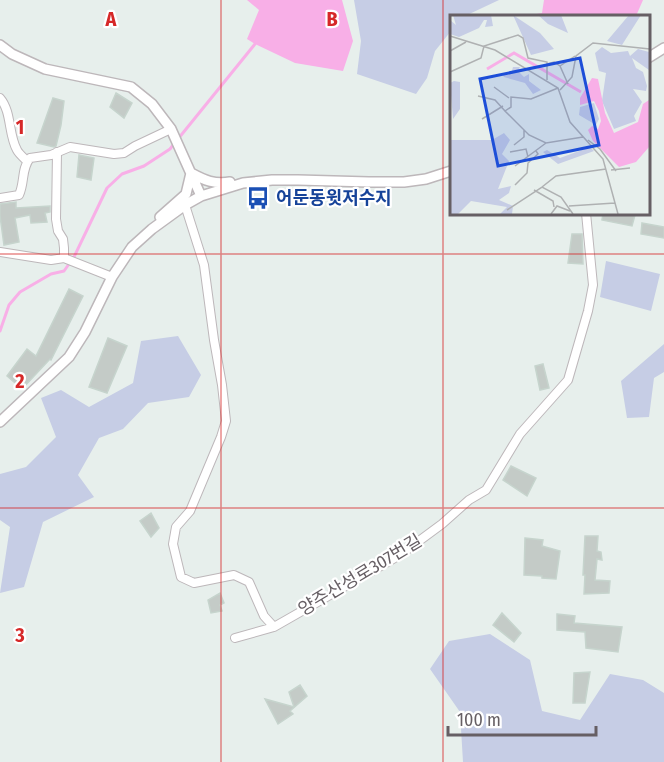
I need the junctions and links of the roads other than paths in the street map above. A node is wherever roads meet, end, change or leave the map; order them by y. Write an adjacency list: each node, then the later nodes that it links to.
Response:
1 (0, 45): 5 (street)
2 (664, 48): 3 (street)
3 (649, 57)
4 (0, 98): 7 (street)
5 (172, 131): 6 (street); 9 (street)
6 (57, 152): 7 (street); 17 (street)
7 (27, 161): 12 (street)
8 (450, 171): 10 (street)
9 (191, 173): 10 (street); 11 (street); 15 (street)
10 (260, 182): 11 (street)
11 (201, 196): 13 (street)
12 (0, 198)
13 (185, 205): 15 (street); 20 (street)
14 (586, 214): 20 (street, 양주산성로307번길)
15 (152, 229): 18 (street)
16 (0, 252): 17 (street)
17 (65, 259): 18 (street)
18 (112, 277): 19 (street)
19 (0, 422)
20 (274, 627): 21 (street, 양주산성로307번길)
21 (235, 638)

